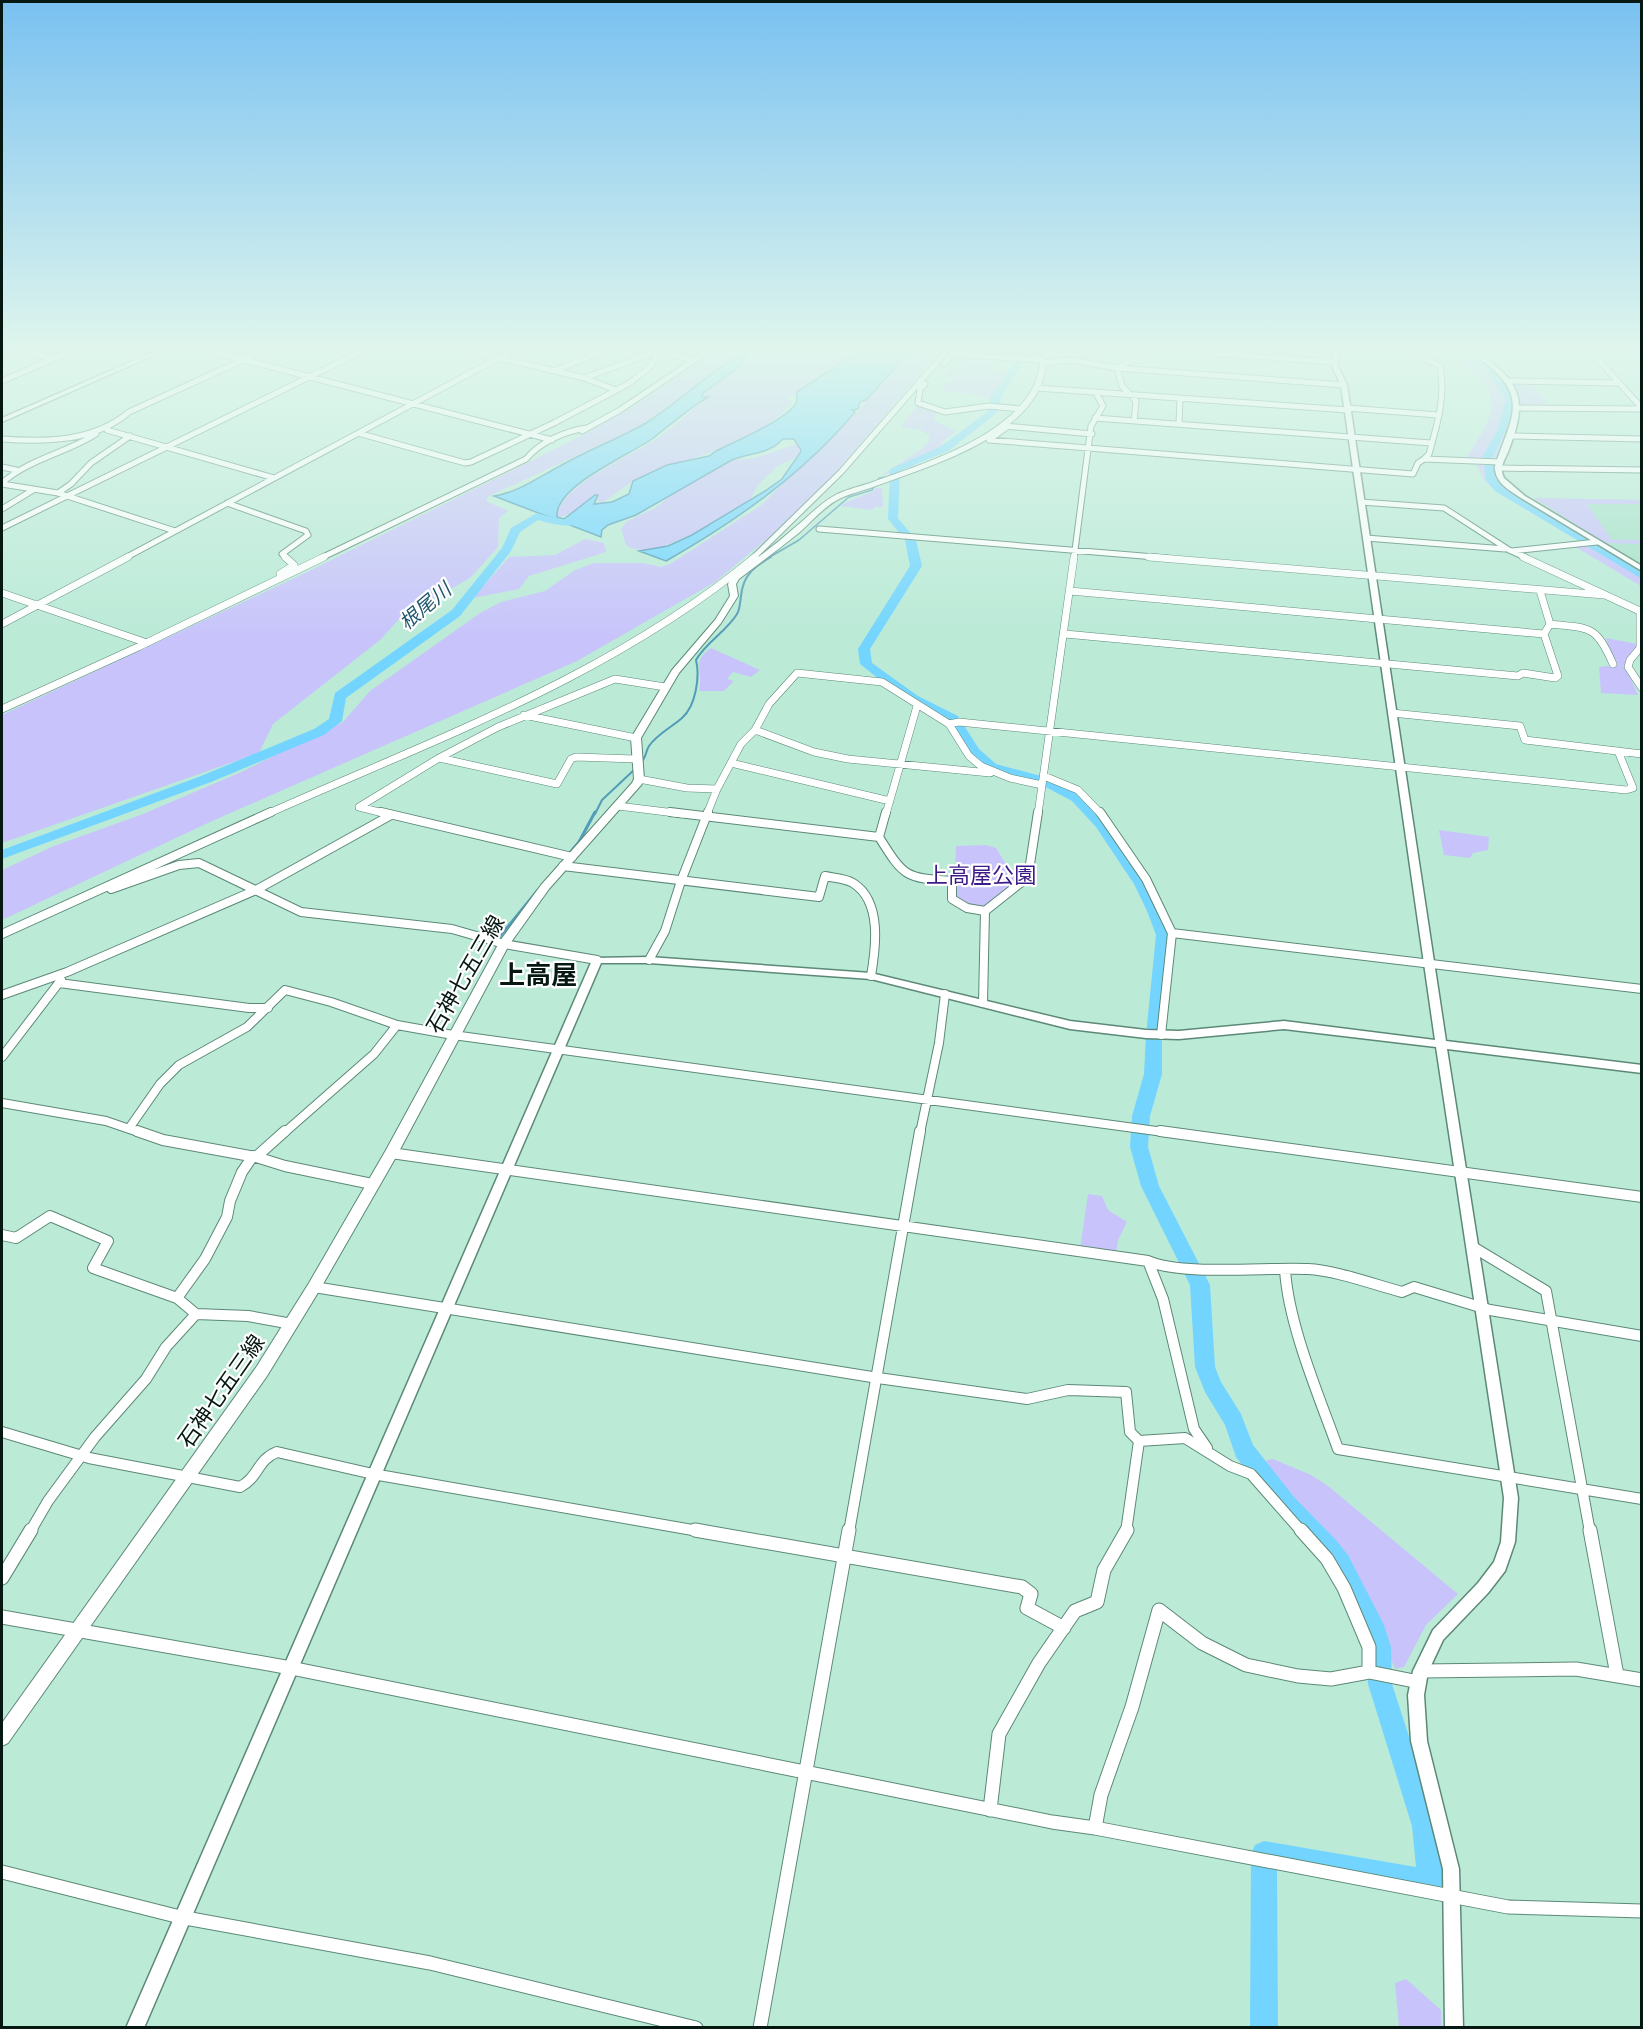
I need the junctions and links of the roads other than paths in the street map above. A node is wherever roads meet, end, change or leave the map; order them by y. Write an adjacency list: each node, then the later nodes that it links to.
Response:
1 (72, 448): 22 (street)
2 (112, 448): 27 (street)
3 (165, 448): 28 (street)
4 (168, 448): 24 (street)
5 (331, 448): 24 (street)
6 (410, 448): 7 (street)
7 (500, 448)
8 (539, 448): 17 (street)
9 (548, 448): 17 (street)
10 (862, 448): 86 (street)
11 (965, 448): 55 (main road)
12 (1085, 448): 13 (street)
13 (1089, 448): 21 (street); 37 (street)
14 (1353, 448): 21 (street)
15 (1430, 448): 18 (street)
16 (1505, 448): 19 (street)
17 (526, 459): 52 (street)
18 (1424, 459): 19 (street); 21 (street)
19 (1497, 464): 23 (street); 36 (street)
20 (2, 467): 22 (street)
21 (1356, 469): 29 (street)
22 (16, 470): 25 (street)
23 (1641, 470)
24 (274, 478): 30 (street)
25 (2, 483): 26 (street)
26 (33, 490): 27 (street); 31 (street)
27 (58, 493): 28 (street)
28 (67, 496): 32 (street); 34 (street)
29 (1361, 502): 35 (street); 38 (street)
30 (227, 503): 34 (street); 52 (street)
31 (2, 509)
32 (2, 528)
33 (819, 529): 37 (street)
34 (175, 531): 45 (street)
35 (1366, 538): 38 (street); 40 (street)
36 (1594, 542): 38 (street); 39 (street)
37 (1075, 550): 40 (street); 41 (street)
38 (1510, 550): 44 (street)
39 (1641, 569)
40 (1372, 577): 42 (street); 47 (street)
41 (1070, 591): 47 (street); 50 (street)
42 (1540, 591): 44 (street); 49 (street)
43 (2, 593): 45 (street)
44 (1604, 595): 46 (street)
45 (36, 606): 48 (street); 52 (street)
46 (1641, 611): 56 (street)
47 (1378, 618): 51 (street); 53 (street)
48 (2, 624)
49 (1550, 624): 51 (street); 54 (street)
50 (1065, 634): 53 (street); 64 (street)
51 (1544, 634): 53 (street)
52 (143, 644): 57 (street); 59 (street)
53 (1385, 663): 60 (street)
54 (1613, 664)
55 (665, 687): 61 (street); 65 (main road)
56 (1641, 688)
57 (2, 703)
58 (917, 706): 62 (street); 63 (street); 71 (street)
59 (2, 709)
60 (1392, 713): 66 (street); 72 (street)
61 (524, 715): 65 (street); 68 (street)
62 (953, 723): 64 (street); 73 (street)
63 (755, 730): 70 (street); 71 (street)
64 (1050, 731): 72 (street); 75 (street)
65 (636, 738): 69 (main road)
66 (1618, 751): 67 (street); 72 (street)
67 (1641, 754)
68 (439, 758): 69 (street); 79 (street)
69 (635, 759): 74 (main road)
70 (731, 763): 76 (street); 77 (street)
71 (900, 763): 73 (street); 77 (street)
72 (1400, 766): 93 (street)
73 (994, 772): 75 (street)
74 (639, 779): 76 (street); 78 (main road, 石神七五三線)
75 (1043, 780): 87 (street); 88 (street)
76 (717, 789): 80 (street)
77 (890, 801): 81 (street)
78 (618, 806): 80 (street); 82 (main road, 石神七五三線)
79 (391, 815): 82 (street); 85 (street)
80 (706, 816): 81 (street); 84 (street)
81 (879, 837): 87 (street)
82 (572, 857): 83 (main road, 石神七五三線)
83 (563, 866): 84 (street); 90 (main road, 石神七五三線)
84 (681, 880): 92 (street); 95 (street)
85 (256, 890): 86 (street); 90 (street); 94 (street)
86 (68, 904): 89 (street)
87 (986, 911): 100 (street)
88 (1172, 933): 93 (street); 104 (street)
89 (2, 934)
90 (504, 944): 91 (street); 103 (main road, 石神七五三線)
91 (597, 960): 92 (street); 106 (street)
92 (649, 960): 95 (street)
93 (1430, 964): 97 (street); 105 (street)
94 (67, 972): 96 (street); 99 (street)
95 (871, 976): 98 (street)
96 (59, 983): 101 (street); 107 (street)
97 (1641, 989)
98 (945, 994): 100 (street); 109 (street)
99 (2, 995)
100 (983, 1003): 104 (street)
101 (268, 1008): 102 (street); 111 (street)
102 (397, 1025): 103 (street); 113 (street)
103 (453, 1035): 106 (street); 112 (main road, 石神七五三線)
104 (1161, 1035): 105 (street)
105 (1441, 1044): 108 (street); 115 (street)
106 (557, 1050): 109 (street); 114 (street)
107 (2, 1057)
108 (1641, 1069)
109 (927, 1100): 115 (street); 118 (street)
110 (2, 1104): 111 (street)
111 (130, 1127): 113 (street)
112 (391, 1153): 114 (street); 116 (main road, 石神七五三線)
113 (255, 1156): 116 (street); 124 (street)
114 (506, 1170): 118 (street); 126 (street)
115 (1462, 1172): 117 (street); 120 (street)
116 (372, 1184): 123 (main road, 石神七五三線)
117 (1641, 1197)
118 (906, 1226): 121 (street); 131 (street)
119 (2, 1235): 124 (street)
120 (1473, 1247): 125 (street); 128 (street)
121 (1148, 1261): 122 (street); 134 (street)
122 (1285, 1269): 125 (street); 137 (street)
123 (314, 1287): 126 (street); 129 (main road, 石神七五三線)
124 (177, 1298): 127 (street)
125 (1482, 1307): 128 (street); 137 (street)
126 (445, 1308): 131 (street); 136 (street)
127 (196, 1314): 129 (street); 135 (street)
128 (1551, 1322): 130 (street); 139 (street)
129 (292, 1324): 138 (main road, 石神七五三線)
130 (1641, 1335)
131 (878, 1378): 133 (street); 141 (street)
132 (2, 1432): 135 (street)
133 (1139, 1441): 134 (street); 144 (street)
134 (1209, 1451): 147 (street)
135 (82, 1457): 138 (street); 142 (street)
136 (373, 1474): 138 (street); 141 (street); 146 (street)
137 (1507, 1475): 139 (street); 149 (street)
138 (186, 1478): 145 (main road, 石神七五三線)
139 (1583, 1490): 140 (street); 148 (street)
140 (1641, 1499)
141 (844, 1556): 144 (street); 152 (street)
142 (2, 1578)
143 (2, 1617): 145 (street)
144 (1064, 1628): 153 (street)
145 (75, 1631): 146 (street); 151 (main road, 石神七五三線)
146 (291, 1668): 152 (street); 158 (street)
147 (1369, 1672): 149 (street); 154 (street)
148 (1617, 1675): 149 (street); 150 (street)
149 (1420, 1677): 156 (street)
150 (1641, 1680)
151 (2, 1737)
152 (807, 1773): 153 (street); 161 (street)
153 (990, 1810): 154 (street)
154 (1095, 1828): 156 (street)
155 (2, 1872): 158 (street)
156 (1453, 1896): 157 (street); 162 (street)
157 (1641, 1911)
158 (180, 1917): 159 (street); 160 (street)
159 (135, 2028)
160 (696, 2028)
161 (760, 2028)
162 (1454, 2028)

